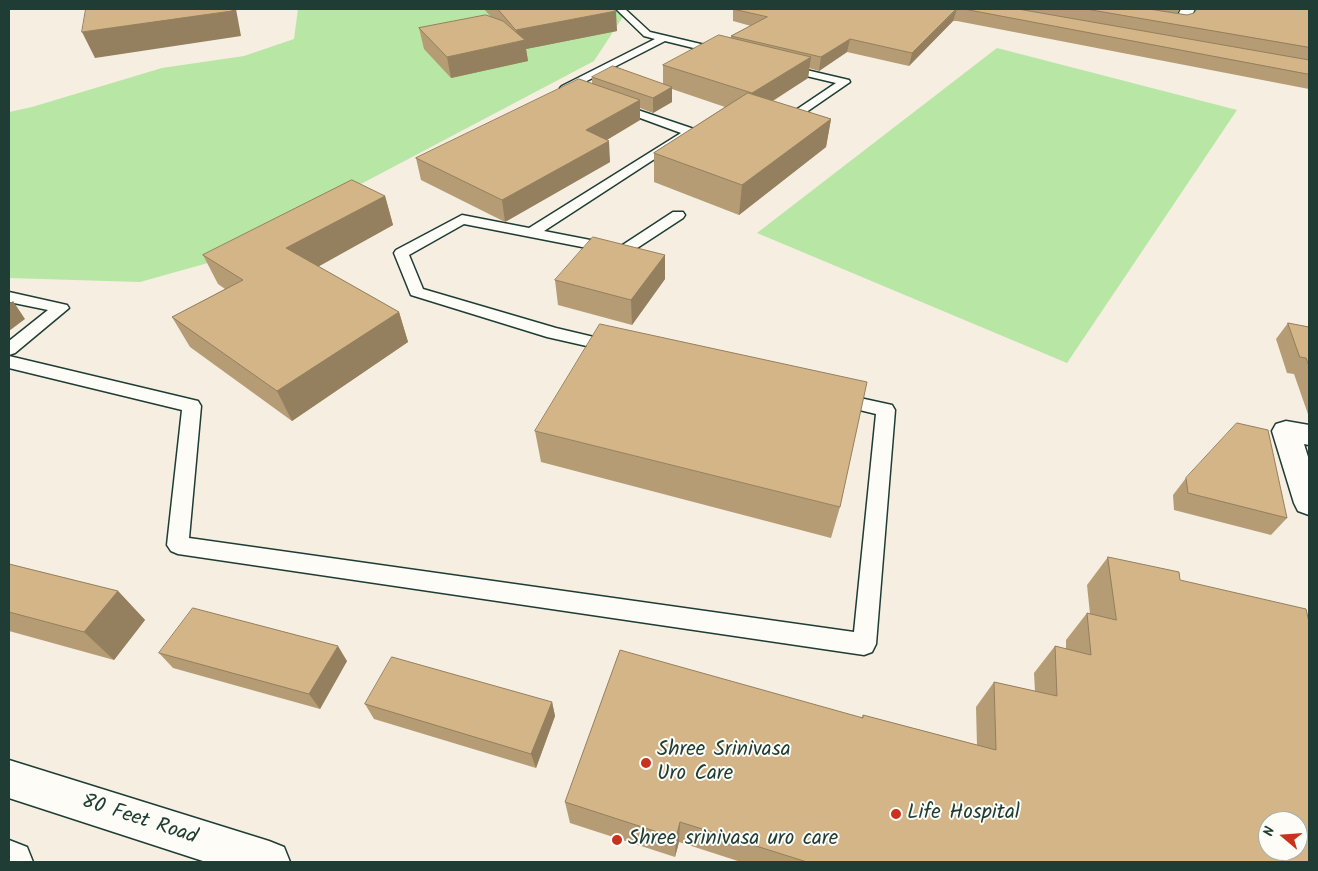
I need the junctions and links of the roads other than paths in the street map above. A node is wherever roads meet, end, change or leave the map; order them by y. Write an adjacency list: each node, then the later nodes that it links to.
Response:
1 (620, 9): 4 (lane)
2 (1107, 9): 3 (street)
3 (1188, 9)
4 (664, 38): 5 (lane); 7 (lane)
5 (731, 54)
6 (779, 66): 9 (lane)
7 (584, 94)
8 (602, 101): 11 (lane)
9 (785, 122)
10 (678, 216): 11 (lane)
11 (531, 233): 14 (lane)
12 (9, 297): 13 (lane)
13 (9, 349)
14 (629, 351)
15 (9, 362): 16 (lane)
16 (819, 395)
17 (1298, 433): 18 (street)
18 (1309, 503)
19 (9, 779): 20 (street, 80 Feet Road)
20 (269, 862)

